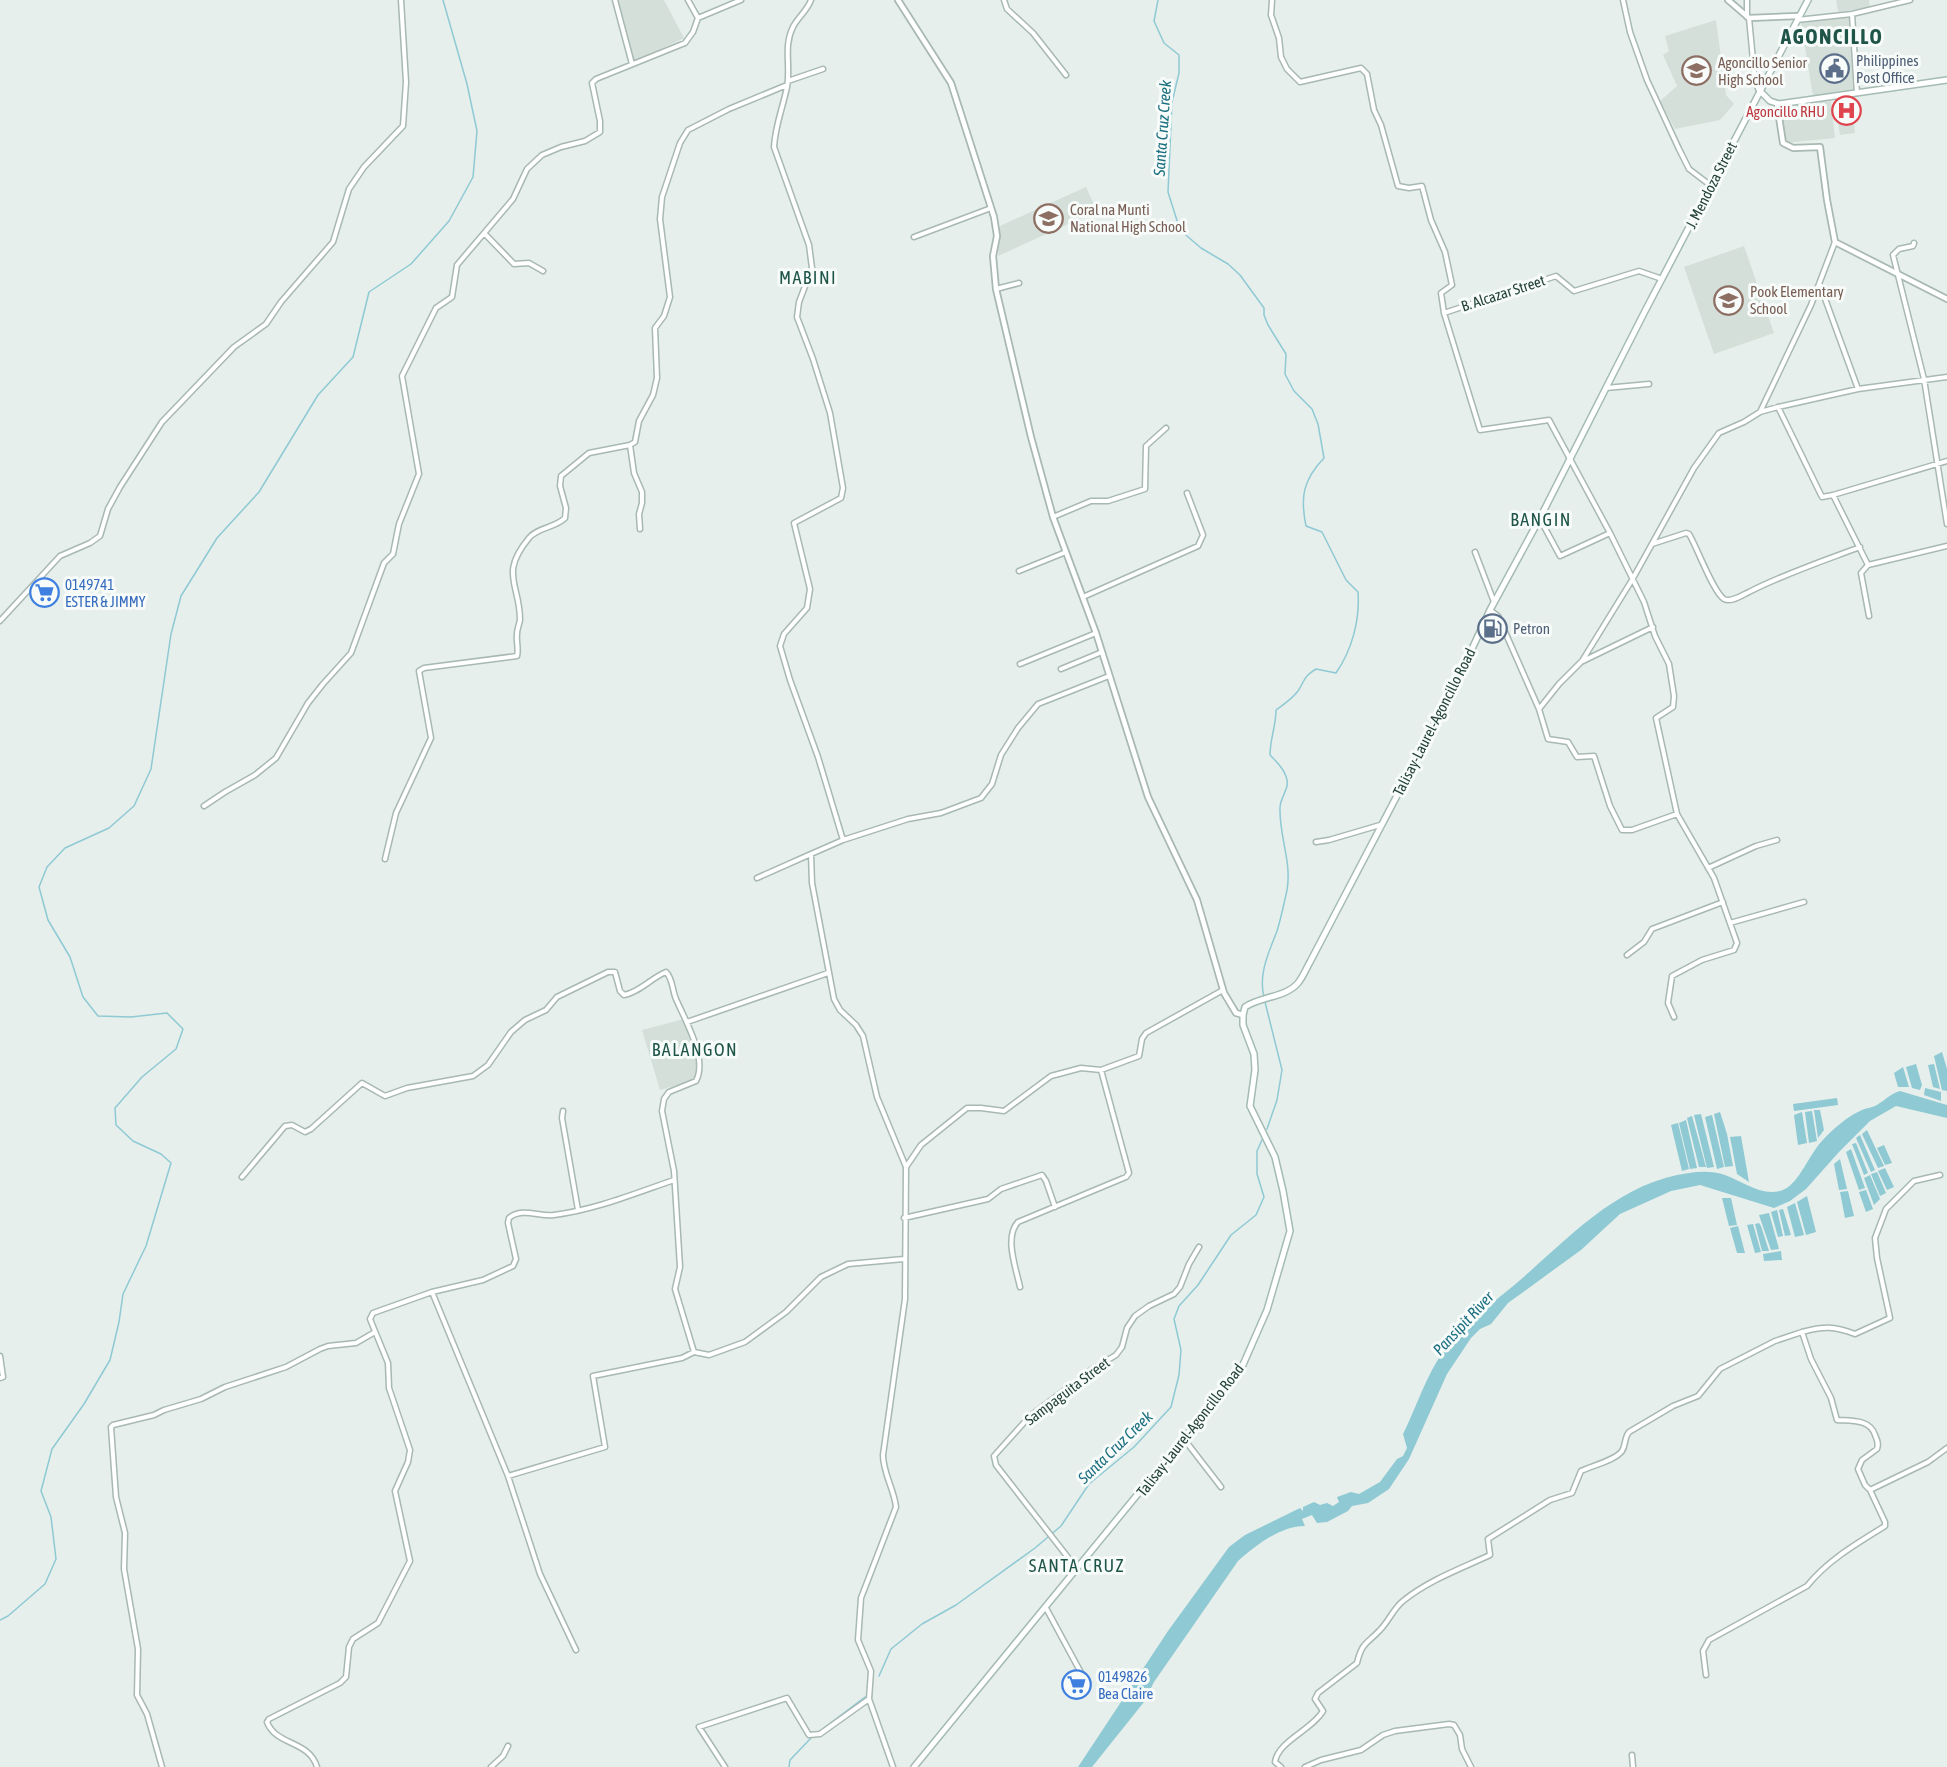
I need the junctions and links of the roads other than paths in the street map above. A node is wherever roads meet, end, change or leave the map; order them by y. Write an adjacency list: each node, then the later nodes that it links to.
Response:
1 (401, 0): 72 (street)
2 (615, 0): 18 (street)
3 (688, 0): 15 (street)
4 (741, 0): 15 (street)
5 (811, 0): 22 (street)
6 (898, 0): 27 (street)
7 (1004, 0): 20 (street)
8 (1272, 0): 40 (street)
9 (1623, 0): 26 (street)
10 (1728, 0): 16 (street)
11 (1747, 0): 16 (street)
12 (1808, 0): 17 (main road, J. Mendoza Street)
13 (1910, 0): 14 (street)
14 (1852, 14): 17 (street); 24 (street)
15 (698, 18): 18 (street)
16 (1748, 18): 17 (street); 23 (street)
17 (1797, 18): 23 (main road, J. Mendoza Street)
18 (632, 64): 28 (street)
19 (823, 69): 22 (street)
20 (1066, 75)
21 (1947, 80): 24 (main road)
22 (788, 82): 49 (street); 84 (street)
23 (1760, 92): 25 (main road); 26 (main road, J. Mendoza Street)
24 (1857, 93): 25 (main road)
25 (1777, 104): 31 (street)
26 (1710, 184): 30 (main road, J. Mendoza Street)
27 (991, 208): 29 (street); 38 (street)
28 (485, 234): 33 (street); 81 (street)
29 (914, 237)
30 (1681, 242): 35 (main road, Talisay-Laurel-Agoncillo Road)
31 (1835, 242): 34 (street); 37 (street)
32 (1914, 243): 34 (street)
33 (543, 271)
34 (1899, 274): 39 (street); 42 (street)
35 (1662, 279): 40 (street, B. Alcazar Street); 44 (main road, Talisay-Laurel-Agoncillo Road)
36 (1019, 282): 38 (street)
37 (1820, 284): 45 (street); 47 (street)
38 (996, 289): 55 (street)
39 (1947, 300)
40 (1444, 313): 50 (street)
41 (1947, 377): 42 (street)
42 (1924, 379): 45 (street); 52 (street)
43 (1648, 384): 44 (street)
44 (1606, 388): 50 (main road, Talisay-Laurel-Agoncillo Road)
45 (1858, 389): 46 (street)
46 (1778, 407): 47 (street); 54 (street)
47 (1760, 412): 60 (street)
48 (1166, 428): 55 (street)
49 (630, 445): 58 (street); 88 (street)
50 (1569, 460): 56 (main road, Talisay-Laurel-Agoncillo Road); 59 (street)
51 (1947, 461): 52 (street)
52 (1938, 464): 54 (street); 57 (street)
53 (1188, 493): 68 (street)
54 (1833, 495): 62 (street)
55 (1053, 517): 63 (street)
56 (1540, 518): 59 (street); 69 (main road, Talisay-Laurel-Agoncillo Road)
57 (1947, 524)
58 (640, 529)
59 (1610, 533): 67 (street)
60 (1650, 545): 62 (street); 67 (street)
61 (1947, 546): 65 (street)
62 (1860, 547): 65 (street)
63 (1067, 552): 66 (street); 68 (street)
64 (1475, 552): 69 (street)
65 (1868, 565): 71 (street)
66 (1019, 571)
67 (1632, 580): 73 (street); 76 (street)
68 (1083, 597): 74 (street)
69 (1494, 603): 70 (main road, Talisay-Laurel-Agoncillo Road)
70 (1490, 610): 80 (street); 83 (main road, Talisay-Laurel-Agoncillo Road)
71 (1869, 616)
72 (0, 621)
73 (1653, 627): 76 (street); 82 (street)
74 (1096, 633): 75 (street); 77 (street)
75 (1102, 652): 78 (street); 79 (street)
76 (1582, 661): 80 (street)
77 (1020, 664)
78 (1061, 669)
79 (1110, 676): 84 (street); 96 (street)
80 (1539, 709): 82 (street)
81 (204, 806)
82 (1677, 814): 89 (street)
83 (1380, 825): 86 (street); 97 (main road, Talisay-Laurel-Agoncillo Road)
84 (843, 840): 87 (street)
85 (1777, 840): 89 (street)
86 (1316, 842)
87 (811, 854): 90 (street); 95 (street)
88 (385, 859)
89 (1708, 868): 91 (street)
90 (757, 878)
91 (1723, 902): 93 (street); 94 (street)
92 (1804, 902): 93 (street)
93 (1730, 922): 98 (street)
94 (1627, 955)
95 (828, 973): 99 (street); 102 (street)
96 (1223, 990): 97 (street); 100 (street)
97 (1243, 1015): 118 (main road, Talisay-Laurel-Agoncillo Road)
98 (1674, 1017)
99 (687, 1022): 104 (street); 105 (street)
100 (1101, 1070): 102 (street); 106 (street)
101 (563, 1111): 107 (street)
102 (906, 1167): 108 (street)
103 (1940, 1176): 114 (street)
104 (242, 1177)
105 (674, 1180): 107 (street); 115 (street)
106 (1055, 1207): 108 (street); 111 (street)
107 (578, 1210): 112 (street)
108 (904, 1218): 110 (street)
109 (1199, 1247): 123 (street, Sampaguita Street)
110 (904, 1259): 115 (street); 128 (street)
111 (1020, 1287)
112 (432, 1292): 113 (street); 120 (street)
113 (375, 1332): 131 (street); 132 (street)
114 (1802, 1332): 122 (street); 137 (street)
115 (694, 1352): 120 (street)
116 (0, 1356): 117 (street)
117 (0, 1378)
118 (1184, 1439): 121 (street); 123 (main road, Talisay-Laurel-Agoncillo Road)
119 (1947, 1448): 122 (street)
120 (508, 1476): 125 (street)
121 (1221, 1487)
122 (1870, 1490): 126 (street)
123 (1077, 1570): 124 (main road, Talisay-Laurel-Agoncillo Road)
124 (1046, 1608): 127 (street); 136 (main road, Talisay-Laurel-Agoncillo Road)
125 (576, 1650)
126 (1706, 1675)
127 (1086, 1682)
128 (869, 1699): 134 (street); 135 (street)
129 (508, 1746): 133 (street)
130 (1632, 1755): 140 (street)
131 (162, 1767)
132 (317, 1767)
133 (491, 1767)
134 (725, 1767)
135 (893, 1767)
136 (914, 1767)
137 (1281, 1767)
138 (1305, 1767): 139 (street)
139 (1471, 1767)
140 (1633, 1767)

